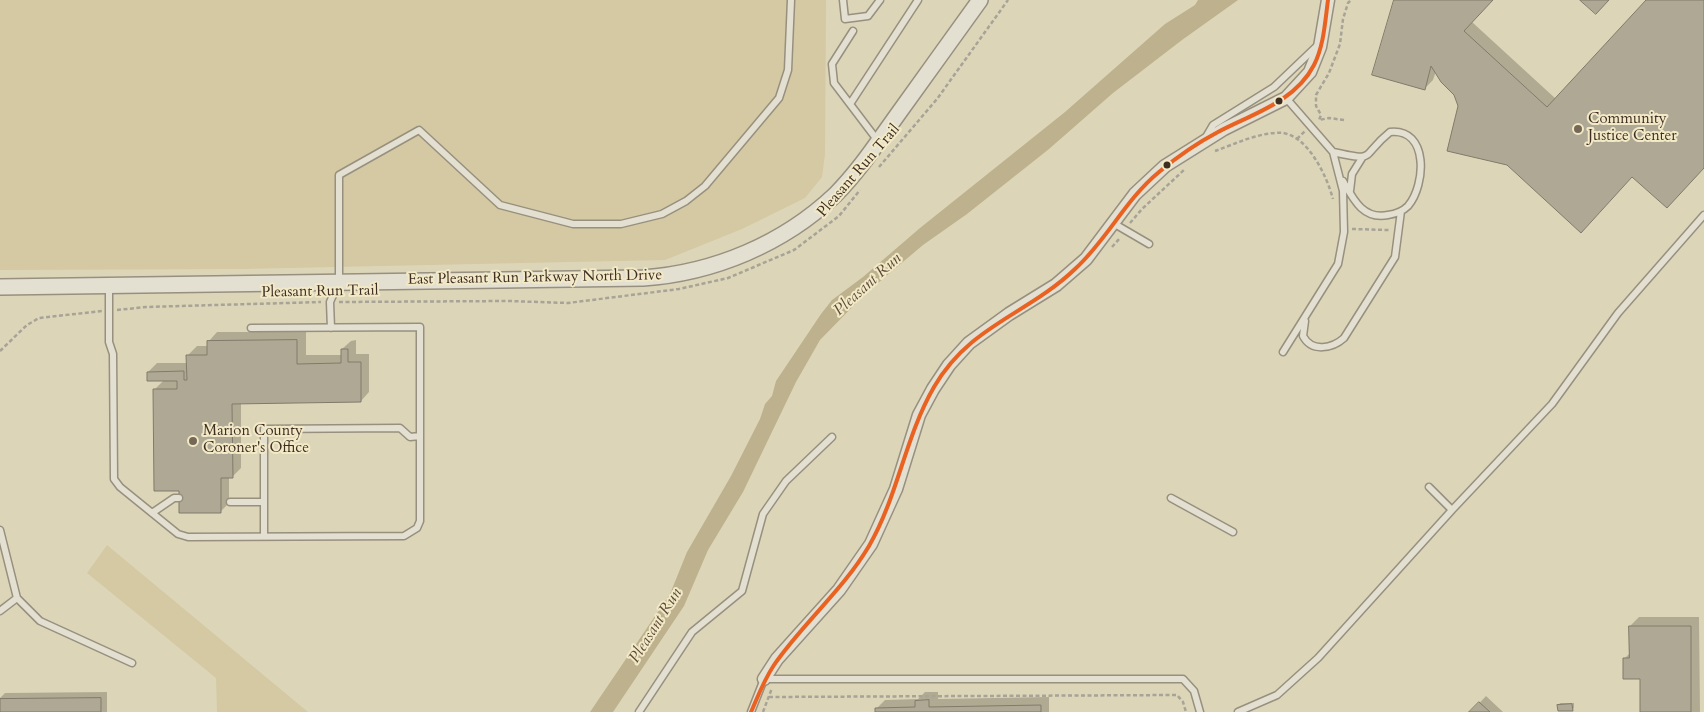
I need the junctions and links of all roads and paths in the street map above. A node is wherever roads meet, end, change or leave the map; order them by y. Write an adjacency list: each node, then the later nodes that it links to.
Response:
1 (791, 0): 35 (lane)
2 (843, 0): 3 (lane)
3 (880, 0)
4 (918, 0): 12 (lane)
5 (980, 0): 16 (street, East Pleasant Run Parkway North Drive)
6 (1008, 0): 21 (path, Pleasant Run Trail)
7 (1328, 0): 10 (street)
8 (1352, 0): 13 (path)
9 (853, 31): 12 (lane)
10 (1321, 42): 11 (street); 17 (lane)
11 (1286, 98): 17 (street); 18 (lane)
12 (850, 104): 16 (lane)
13 (1344, 120)
14 (1303, 132): 15 (path)
15 (1297, 139): 17 (path); 25 (path)
16 (879, 142): 35 (street, East Pleasant Run Parkway North Drive)
17 (1206, 148): 28 (street)
18 (1333, 152): 19 (lane); 22 (lane)
19 (1362, 158): 24 (lane); 26 (lane)
20 (1189, 166): 29 (path)
21 (873, 174)
22 (1340, 176): 24 (lane); 40 (lane)
23 (862, 187): 38 (path, Pleasant Run Trail)
24 (1350, 193): 26 (lane)
25 (1336, 208)
26 (1401, 211): 40 (lane)
27 (1704, 215): 52 (lane)
28 (1113, 222): 33 (lane); 60 (street)
29 (1131, 223)
30 (1349, 229): 31 (path)
31 (1392, 230)
32 (1118, 241): 34 (path)
33 (1149, 244)
34 (1107, 252)
35 (339, 282): 36 (street, East Pleasant Run Parkway North Drive); 38 (lane)
36 (109, 286): 37 (street, East Pleasant Run Parkway North Drive); 39 (lane)
37 (0, 287)
38 (330, 302): 39 (path, Pleasant Run Trail); 42 (lane)
39 (109, 310): 43 (path, Pleasant Run Trail); 53 (lane)
40 (1307, 313): 44 (lane)
41 (251, 328): 42 (lane)
42 (331, 328): 45 (lane)
43 (0, 350)
44 (1283, 352)
45 (420, 436): 51 (lane); 56 (lane)
46 (832, 437): 62 (lane)
47 (1429, 487): 52 (lane)
48 (179, 498): 53 (lane)
49 (1171, 498): 55 (lane)
50 (230, 502): 51 (lane)
51 (264, 502): 56 (lane)
52 (1452, 510): 67 (lane)
53 (152, 513): 56 (lane)
54 (0, 530): 57 (lane)
55 (1233, 532)
56 (264, 536)
57 (17, 598): 58 (lane); 59 (lane)
58 (0, 610)
59 (132, 662)
60 (768, 685): 61 (path); 63 (lane); 66 (lane)
61 (769, 697): 64 (path); 65 (path)
62 (639, 712)
63 (751, 712)
64 (763, 712)
65 (1186, 712)
66 (1200, 712)
67 (1238, 712)

